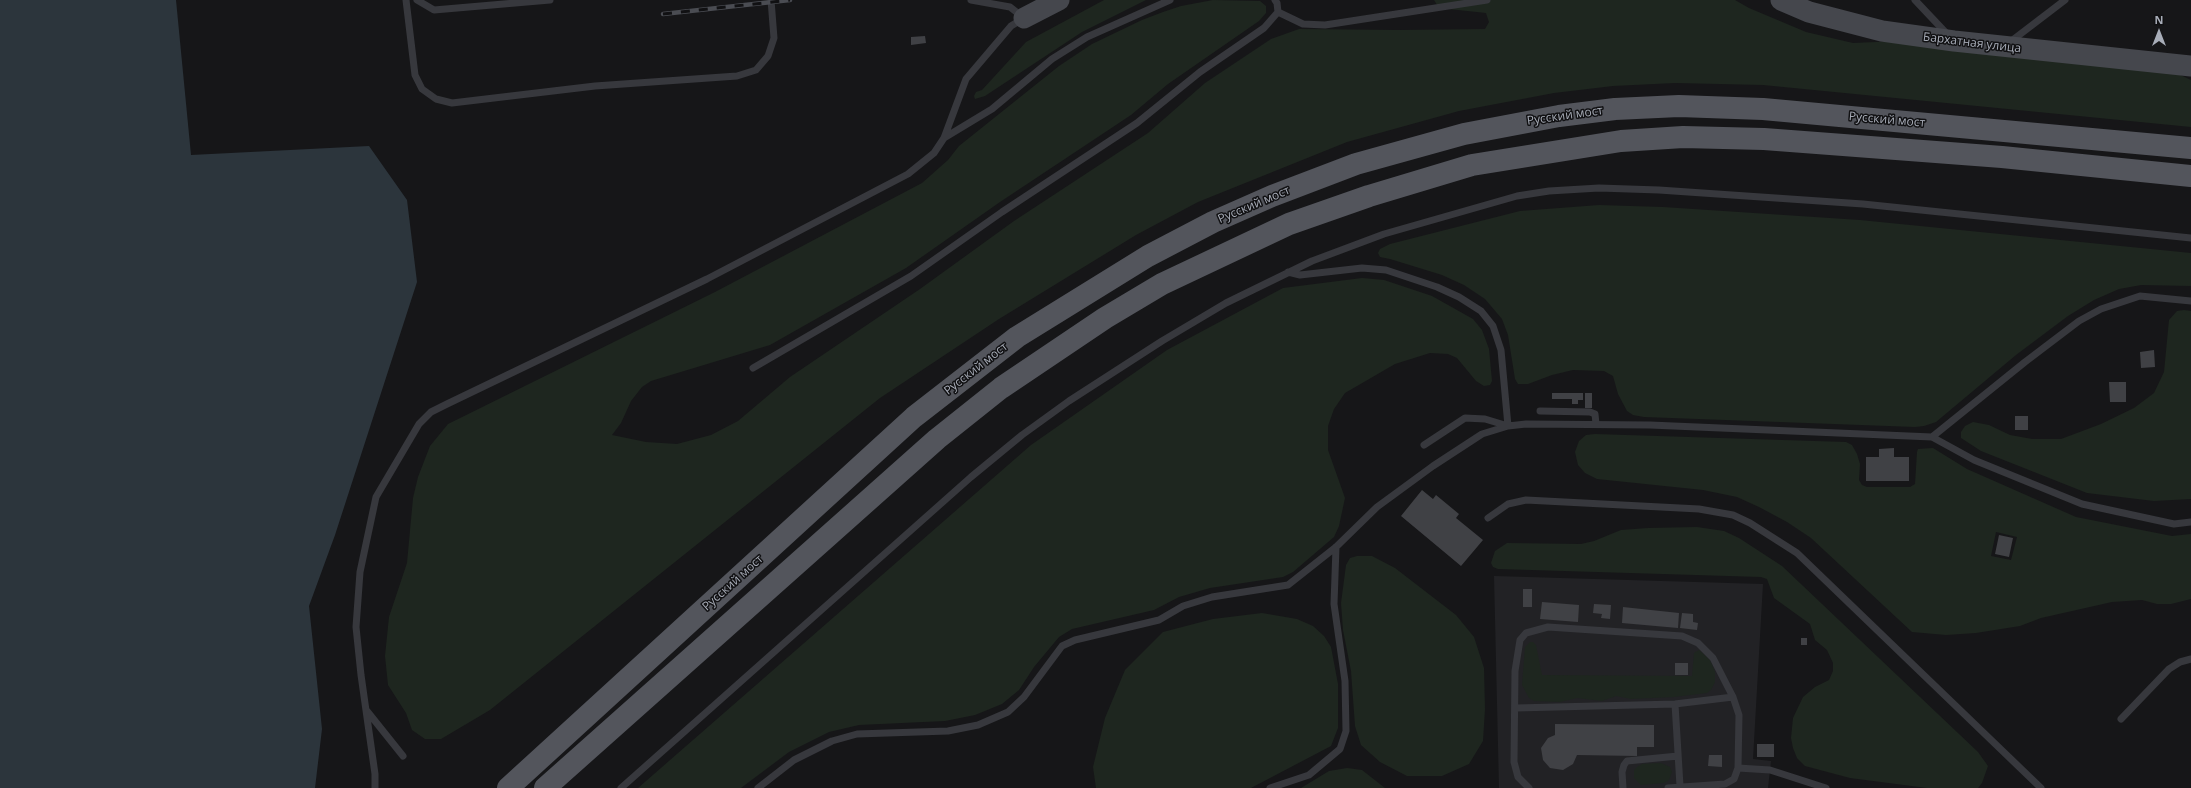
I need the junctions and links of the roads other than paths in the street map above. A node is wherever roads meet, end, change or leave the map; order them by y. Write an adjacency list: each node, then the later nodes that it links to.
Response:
1 (406, 0): 4 (lane)
2 (417, 0): 3 (lane)
3 (550, 0)
4 (770, 0)
5 (971, 0): 14 (lane)
6 (1059, 0): 14 (street)
7 (1170, 0): 20 (lane)
8 (1275, 0): 13 (lane)
9 (1487, 0): 13 (lane)
10 (1781, 0): 15 (street, Бархатная улица)
11 (1915, 0): 15 (lane)
12 (2065, 0): 16 (lane)
13 (1278, 12): 26 (lane)
14 (1024, 18): 20 (lane)
15 (1954, 41): 16 (street, Бархатная улица)
16 (2004, 47): 17 (street, Бархатная улица)
17 (2167, 65): 18 (street); 19 (street)
18 (2191, 66)
19 (2191, 72)
20 (944, 138): 39 (lane)
21 (2191, 148): 46 (main road, Русский мост)
22 (2191, 176): 47 (main road)
23 (2191, 238): 24 (lane)
24 (1288, 272): 29 (lane); 48 (lane)
25 (2191, 301): 30 (lane)
26 (753, 368)
27 (1540, 411): 28 (lane)
28 (1596, 424): 29 (lane); 30 (lane)
29 (1508, 426): 31 (lane); 34 (lane)
30 (1932, 436): 33 (lane)
31 (1424, 445)
32 (1488, 518): 55 (lane)
33 (2191, 522)
34 (1336, 547): 49 (lane); 50 (lane)
35 (2191, 659): 40 (lane)
36 (1733, 697): 37 (lane); 38 (lane); 43 (lane)
37 (1675, 704): 38 (lane); 42 (lane)
38 (1516, 708): 51 (lane)
39 (367, 711): 41 (lane); 45 (lane)
40 (2121, 719)
41 (404, 756)
42 (1678, 756): 44 (lane); 52 (lane)
43 (1738, 768): 44 (lane); 54 (lane)
44 (1680, 786): 53 (lane)
45 (375, 788)
46 (508, 788)
47 (545, 788)
48 (621, 788)
49 (758, 788)
50 (1270, 788)
51 (1529, 788)
52 (1623, 788)
53 (1668, 788)
54 (1826, 788)
55 (2041, 788)

